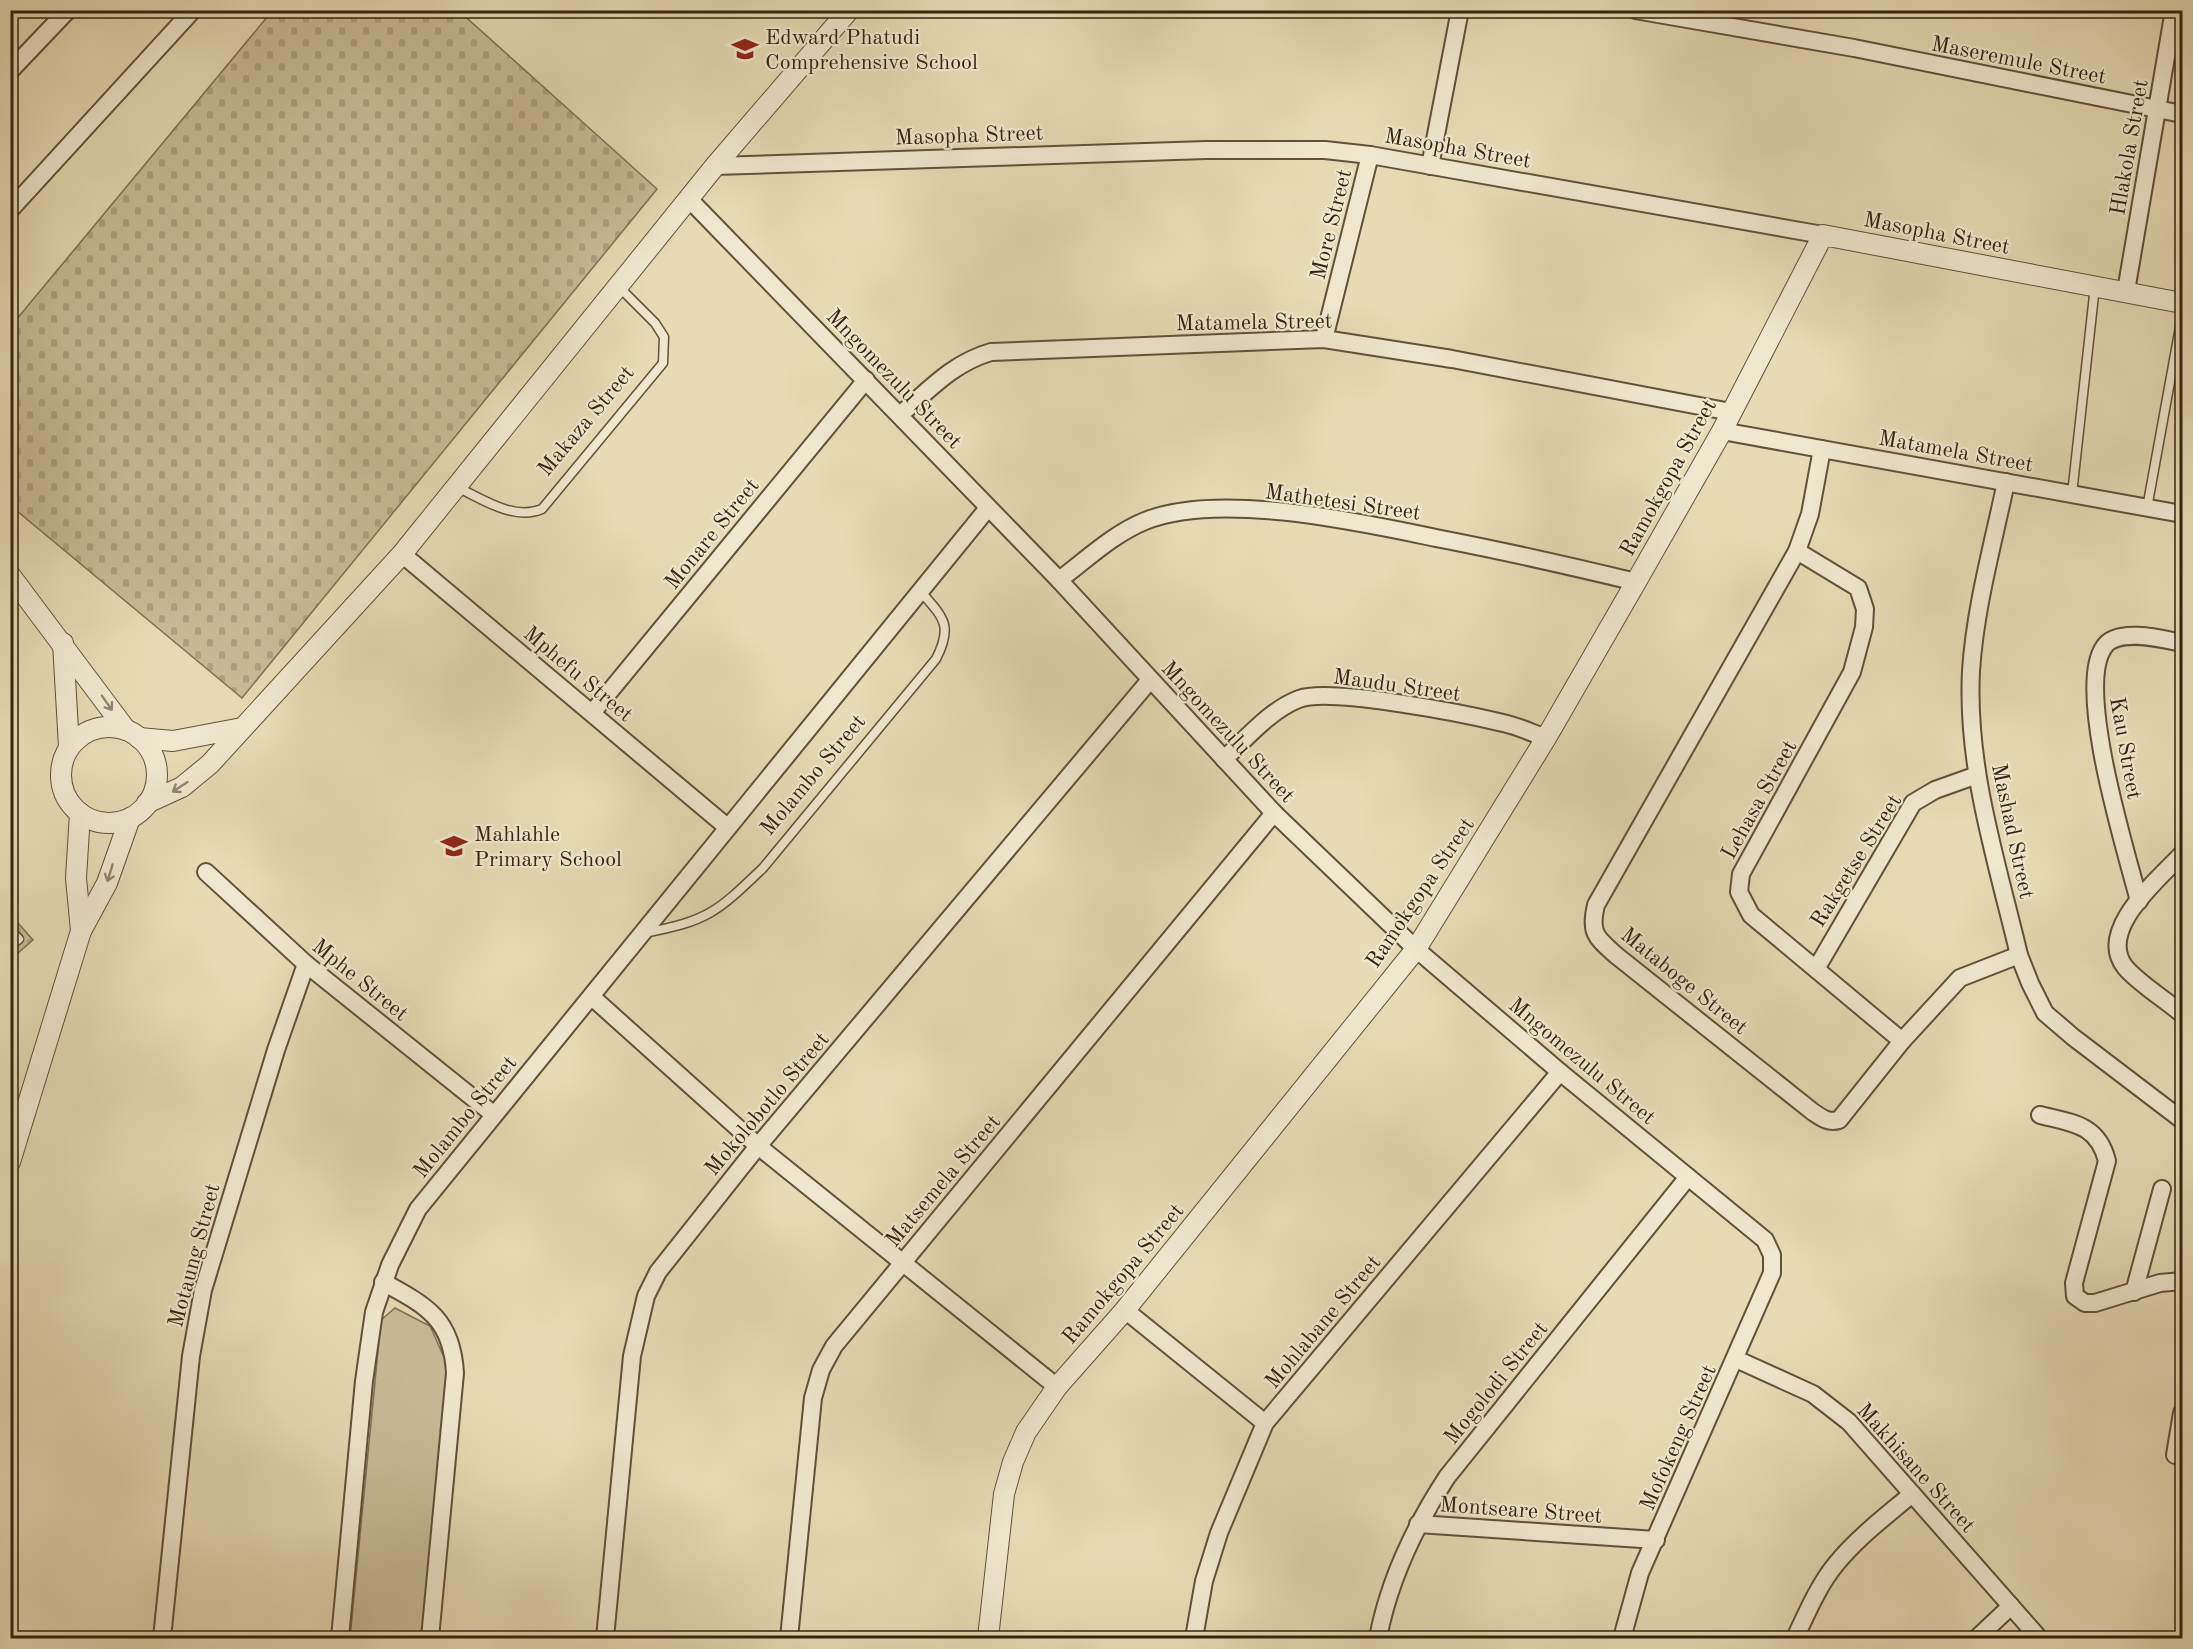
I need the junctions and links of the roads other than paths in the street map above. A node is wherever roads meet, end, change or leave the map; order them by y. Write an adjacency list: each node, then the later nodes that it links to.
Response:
1 (68, 10): 7 (street)
2 (193, 10): 14 (street)
3 (849, 10): 11 (street)
4 (1461, 10): 12 (street)
5 (1635, 10): 8 (street, Maseremule Street)
6 (2174, 10): 8 (street, Hlakola Street)
7 (10, 71)
8 (2158, 109): 9 (street, Maseremule Street); 18 (street, Hlakola Street)
9 (2182, 114)
10 (1370, 155): 11 (street, Masopha Street); 12 (street, Masopha Street); 21 (street, More Street)
11 (715, 166): 13 (street)
12 (1430, 166): 15 (street, Masopha Street)
13 (689, 199): 16 (street); 23 (street, Mngomezulu Street)
14 (10, 210)
15 (1823, 235): 17 (street, Masopha Street); 24 (street, Ramokgopa Street)
16 (619, 286): 29 (street); 29 (lane, Makaza Street)
17 (2096, 286): 18 (street, Masopha Street); 30 (lane)
18 (2126, 291): 19 (street, Masopha Street)
19 (2182, 303)
20 (2182, 316): 22 (lane)
21 (1324, 339): 24 (street, Matamela Street); 25 (street, Matamela Street)
22 (2179, 351): 32 (lane)
23 (866, 381): 25 (street, Mngomezulu Street); 43 (street, Monare Street)
24 (1731, 412): 26 (street, Ramokgopa Street)
25 (900, 415): 31 (street, Mngomezulu Street)
26 (1722, 431): 27 (street, Matamela Street); 38 (street, Ramokgopa Street)
27 (1822, 449): 28 (street, Matamela Street); 34 (street, Mataboge Street)
28 (2006, 482): 30 (street, Matamela Street); 49 (street, Mashad Street)
29 (457, 487): 35 (street)
30 (2072, 494): 32 (street, Matamela Street)
31 (988, 508): 37 (street, Mngomezulu Street); 39 (street, Molambo Street)
32 (2147, 508): 33 (street, Matamela Street)
33 (2182, 514)
34 (1797, 550): 65 (street, Lehasa Street); 68 (street, Mataboge Street)
35 (402, 554): 43 (street, Mphefu Street); 44 (street)
36 (10, 575): 40 (street)
37 (1059, 580): 38 (street, Mathetesi Street); 42 (street, Mngomezulu Street)
38 (1636, 582): 46 (street, Ramokgopa Street)
39 (921, 592): 54 (street, Molambo Street); 60 (lane, Molambo Street)
40 (63, 643): 45 (street, one-way to 45); 47 (street)
41 (2182, 643): 57 (street, Kau Street)
42 (1150, 680): 48 (street, Mngomezulu Street); 73 (street, Mokolobotlo Street)
43 (592, 713): 54 (street, Mphefu Street)
44 (242, 728): 45 (street); 50 (street, one-way to 50)
45 (133, 734): 47 (street); 50 (street)
46 (1546, 738): 48 (street, Maudu Street); 62 (street, Ramokgopa Street)
47 (69, 747): 51 (street)
48 (1224, 759): 52 (street, Mngomezulu Street)
49 (1977, 775): 63 (street, Mashad Street); 65 (street, Rakgetse Street)
50 (147, 803): 53 (street)
51 (80, 813): 53 (street); 59 (street)
52 (1274, 813): 62 (street, Mngomezulu Street); 78 (street, Matsemela Street)
53 (130, 818): 59 (street, one-way to 59)
54 (727, 827): 60 (street, Molambo Street)
55 (2182, 854): 57 (street)
56 (206, 872): 64 (street, Mphe Street)
57 (2139, 901): 67 (street)
58 (10, 930): 61 (lane)
59 (81, 931): 74 (street)
60 (641, 933): 66 (street, Molambo Street)
61 (10, 946)
62 (1416, 949): 69 (street, Mngomezulu Street); 82 (street, Ramokgopa Street)
63 (2019, 955): 68 (street, Mataboge Street); 72 (street, Mashad Street)
64 (306, 964): 70 (street, Mphe Street); 92 (street, Motaung Street)
65 (1816, 969): 68 (street, Lehasa Street)
66 (592, 997): 70 (street, Molambo Street); 73 (street)
67 (2182, 1014)
68 (1902, 1041)
69 (1560, 1072): 75 (street, Mngomezulu Street); 86 (street, Mohlabane Street)
70 (493, 1114): 80 (street, Molambo Street)
71 (2040, 1115): 81 (street)
72 (2182, 1120)
73 (758, 1146): 78 (street); 95 (street, Mokolobotlo Street)
74 (10, 1162)
75 (1688, 1177): 77 (street, Mngomezulu Street); 89 (street, Mogolodi Street)
76 (2162, 1189): 81 (street)
77 (1772, 1255): 83 (street, Mofokeng Street)
78 (902, 1264): 84 (street); 96 (street, Matsemela Street)
79 (2182, 1281): 81 (street)
80 (383, 1282): 93 (street, Molambo Street); 94 (street)
81 (2134, 1292)
82 (1125, 1310): 84 (street, Ramokgopa Street); 86 (street)
83 (1736, 1359): 88 (street, Makhisane Street); 90 (street, Mofokeng Street)
84 (1057, 1387): 97 (street, Ramokgopa Street)
85 (2182, 1413): 87 (street)
86 (1265, 1423): 98 (street, Mohlabane Street)
87 (2175, 1455)
88 (1911, 1494): 91 (street, Makhisane Street); 101 (street)
89 (1418, 1524): 90 (street, Montseare Street); 99 (street, Mogolodi Street)
90 (1656, 1540): 100 (street, Mofokeng Street)
91 (2011, 1606): 102 (street); 103 (street, Makhisane Street)
92 (162, 1638)
93 (340, 1638)
94 (430, 1638)
95 (605, 1638)
96 (789, 1638)
97 (988, 1638)
98 (1194, 1638)
99 (1378, 1638)
100 (1622, 1638)
101 (1795, 1638)
102 (1977, 1638)
103 (2039, 1638)

